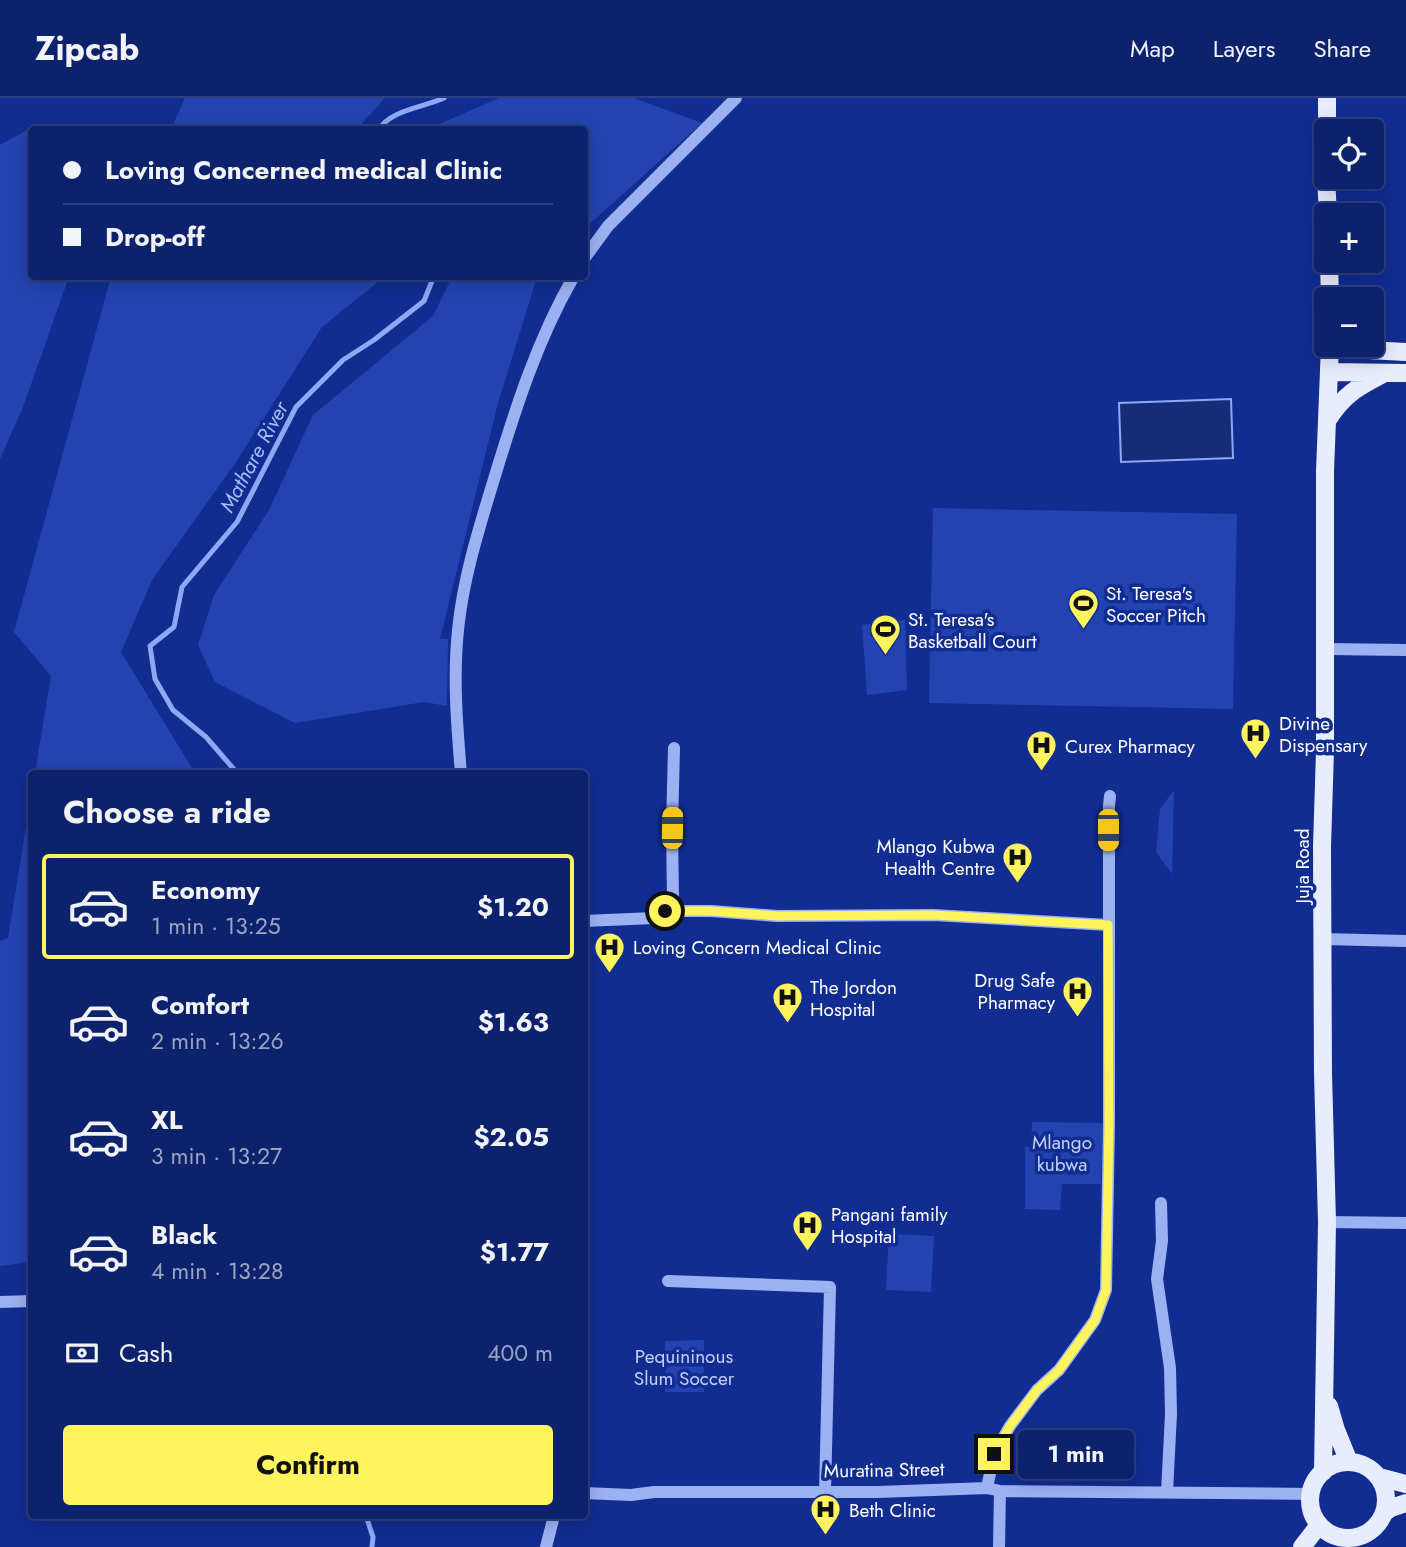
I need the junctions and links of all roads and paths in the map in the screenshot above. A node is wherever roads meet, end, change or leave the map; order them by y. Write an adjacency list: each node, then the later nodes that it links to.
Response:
1 (736, 98): 4 (street)
2 (1327, 98): 3 (main road)
3 (1327, 119)
4 (588, 254)
5 (572, 280): 16 (street)
6 (1384, 351): 7 (main road)
7 (1406, 352)
8 (1330, 357): 9 (main road, Juja Road)
9 (1329, 372): 10 (main road); 12 (main road, Juja Road)
10 (1385, 373): 11 (main road); 12 (main road)
11 (1406, 373)
12 (1326, 422): 13 (main road, Juja Road)
13 (1326, 649): 14 (street); 21 (main road, Juja Road)
14 (1406, 650)
15 (674, 748): 18 (street)
16 (461, 770)
17 (1110, 796): 20 (street)
18 (665, 911): 19 (street); 20 (street)
19 (588, 921)
20 (1108, 925): 34 (street)
21 (1322, 939): 22 (street); 24 (main road, Juja Road)
22 (1406, 941)
23 (1161, 1203): 36 (street)
24 (1327, 1222): 25 (street); 29 (main road, Juja Road)
25 (1406, 1223)
26 (668, 1281): 35 (street)
27 (0, 1301): 28 (street)
28 (28, 1301)
29 (1324, 1388): 30 (main road, Juja Road); 31 (main road, Juja Road)
30 (1349, 1462): 31 (main road); 32 (main road)
31 (1323, 1472): 38 (main road)
32 (1379, 1477): 33 (main road); 40 (main road)
33 (1406, 1484)
34 (994, 1490): 35 (street, Muratina Street); 36 (street, Muratina Street); 46 (street)
35 (825, 1492): 37 (street, Muratina Street)
36 (1167, 1492): 38 (street, Muratina Street)
37 (588, 1493)
38 (1311, 1494): 42 (main road)
39 (1406, 1503): 40 (main road)
40 (1385, 1512): 43 (main road)
41 (553, 1519): 45 (street)
42 (1319, 1525): 44 (main road); 47 (main road)
43 (1371, 1539): 44 (main road)
44 (1340, 1542)
45 (546, 1547)
46 (999, 1547)
47 (1302, 1547)

